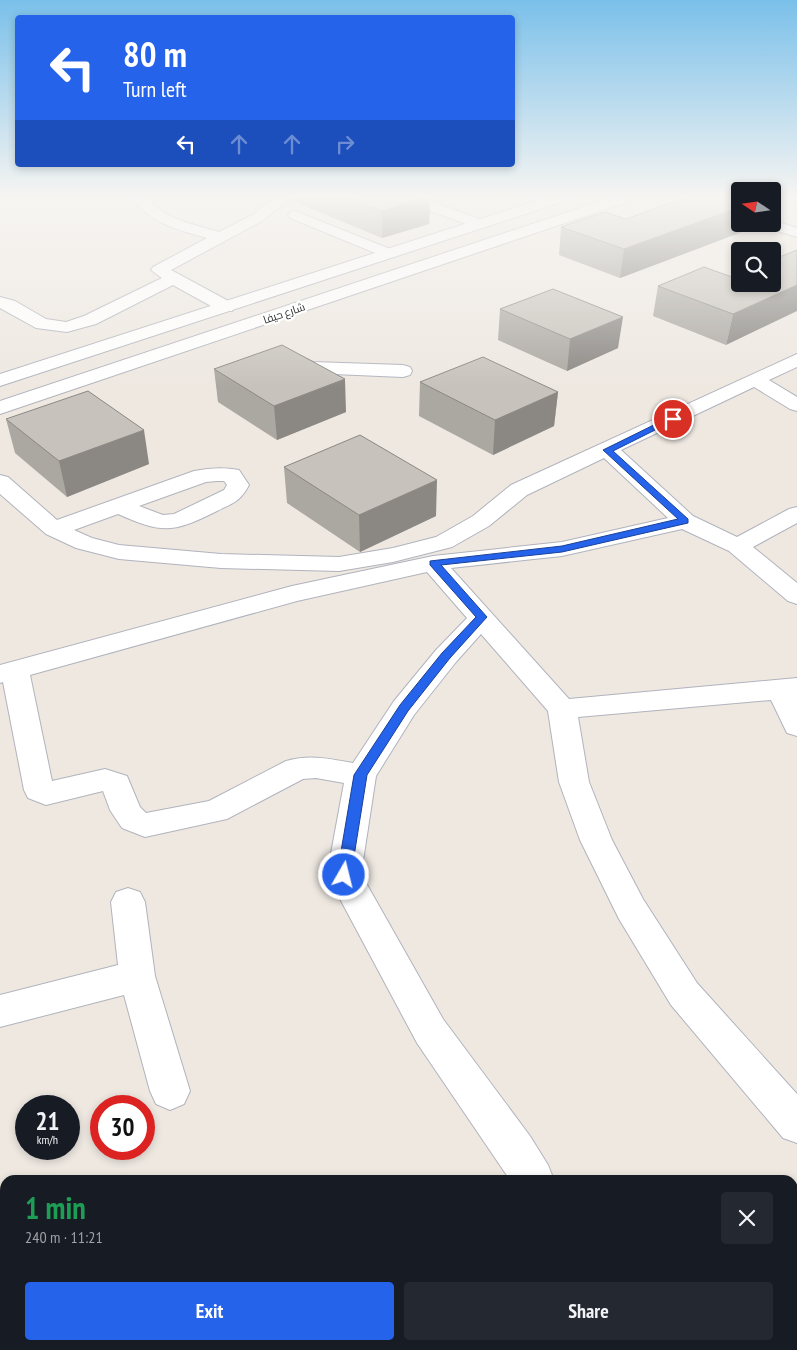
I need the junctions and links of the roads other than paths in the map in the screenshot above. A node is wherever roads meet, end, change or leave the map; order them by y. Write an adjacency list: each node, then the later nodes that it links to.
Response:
1 (176, 261): 4 (street)
2 (368, 261): 6 (street, شارع حيفا)
3 (438, 261): 15 (street, شارع حيفا)
4 (172, 278): 6 (street); 7 (street)
5 (0, 302): 7 (street)
6 (226, 307): 8 (street, شارع حيفا)
7 (67, 327): 8 (street)
8 (99, 348): 12 (street, شارع حيفا)
9 (278, 352): 11 (street)
10 (797, 360): 13 (street)
11 (403, 371)
12 (0, 380)
13 (756, 380): 14 (street); 16 (street)
14 (797, 405)
15 (0, 408)
16 (608, 450): 20 (street); 21 (street)
17 (0, 482): 21 (street)
18 (119, 506): 21 (street)
19 (797, 514): 22 (street)
20 (685, 521): 22 (street); 23 (street)
21 (54, 529)
22 (737, 546): 24 (street)
23 (433, 563): 25 (street); 26 (street)
24 (797, 596)
25 (482, 617): 28 (street); 30 (street)
26 (7, 673): 30 (street)
27 (789, 689): 28 (street); 29 (street)
28 (562, 709): 35 (street)
29 (797, 726)
30 (361, 775): 36 (street)
31 (128, 902): 32 (street)
32 (137, 976): 33 (street); 34 (street)
33 (0, 1011)
34 (170, 1091)
35 (797, 1124)
36 (531, 1175)

